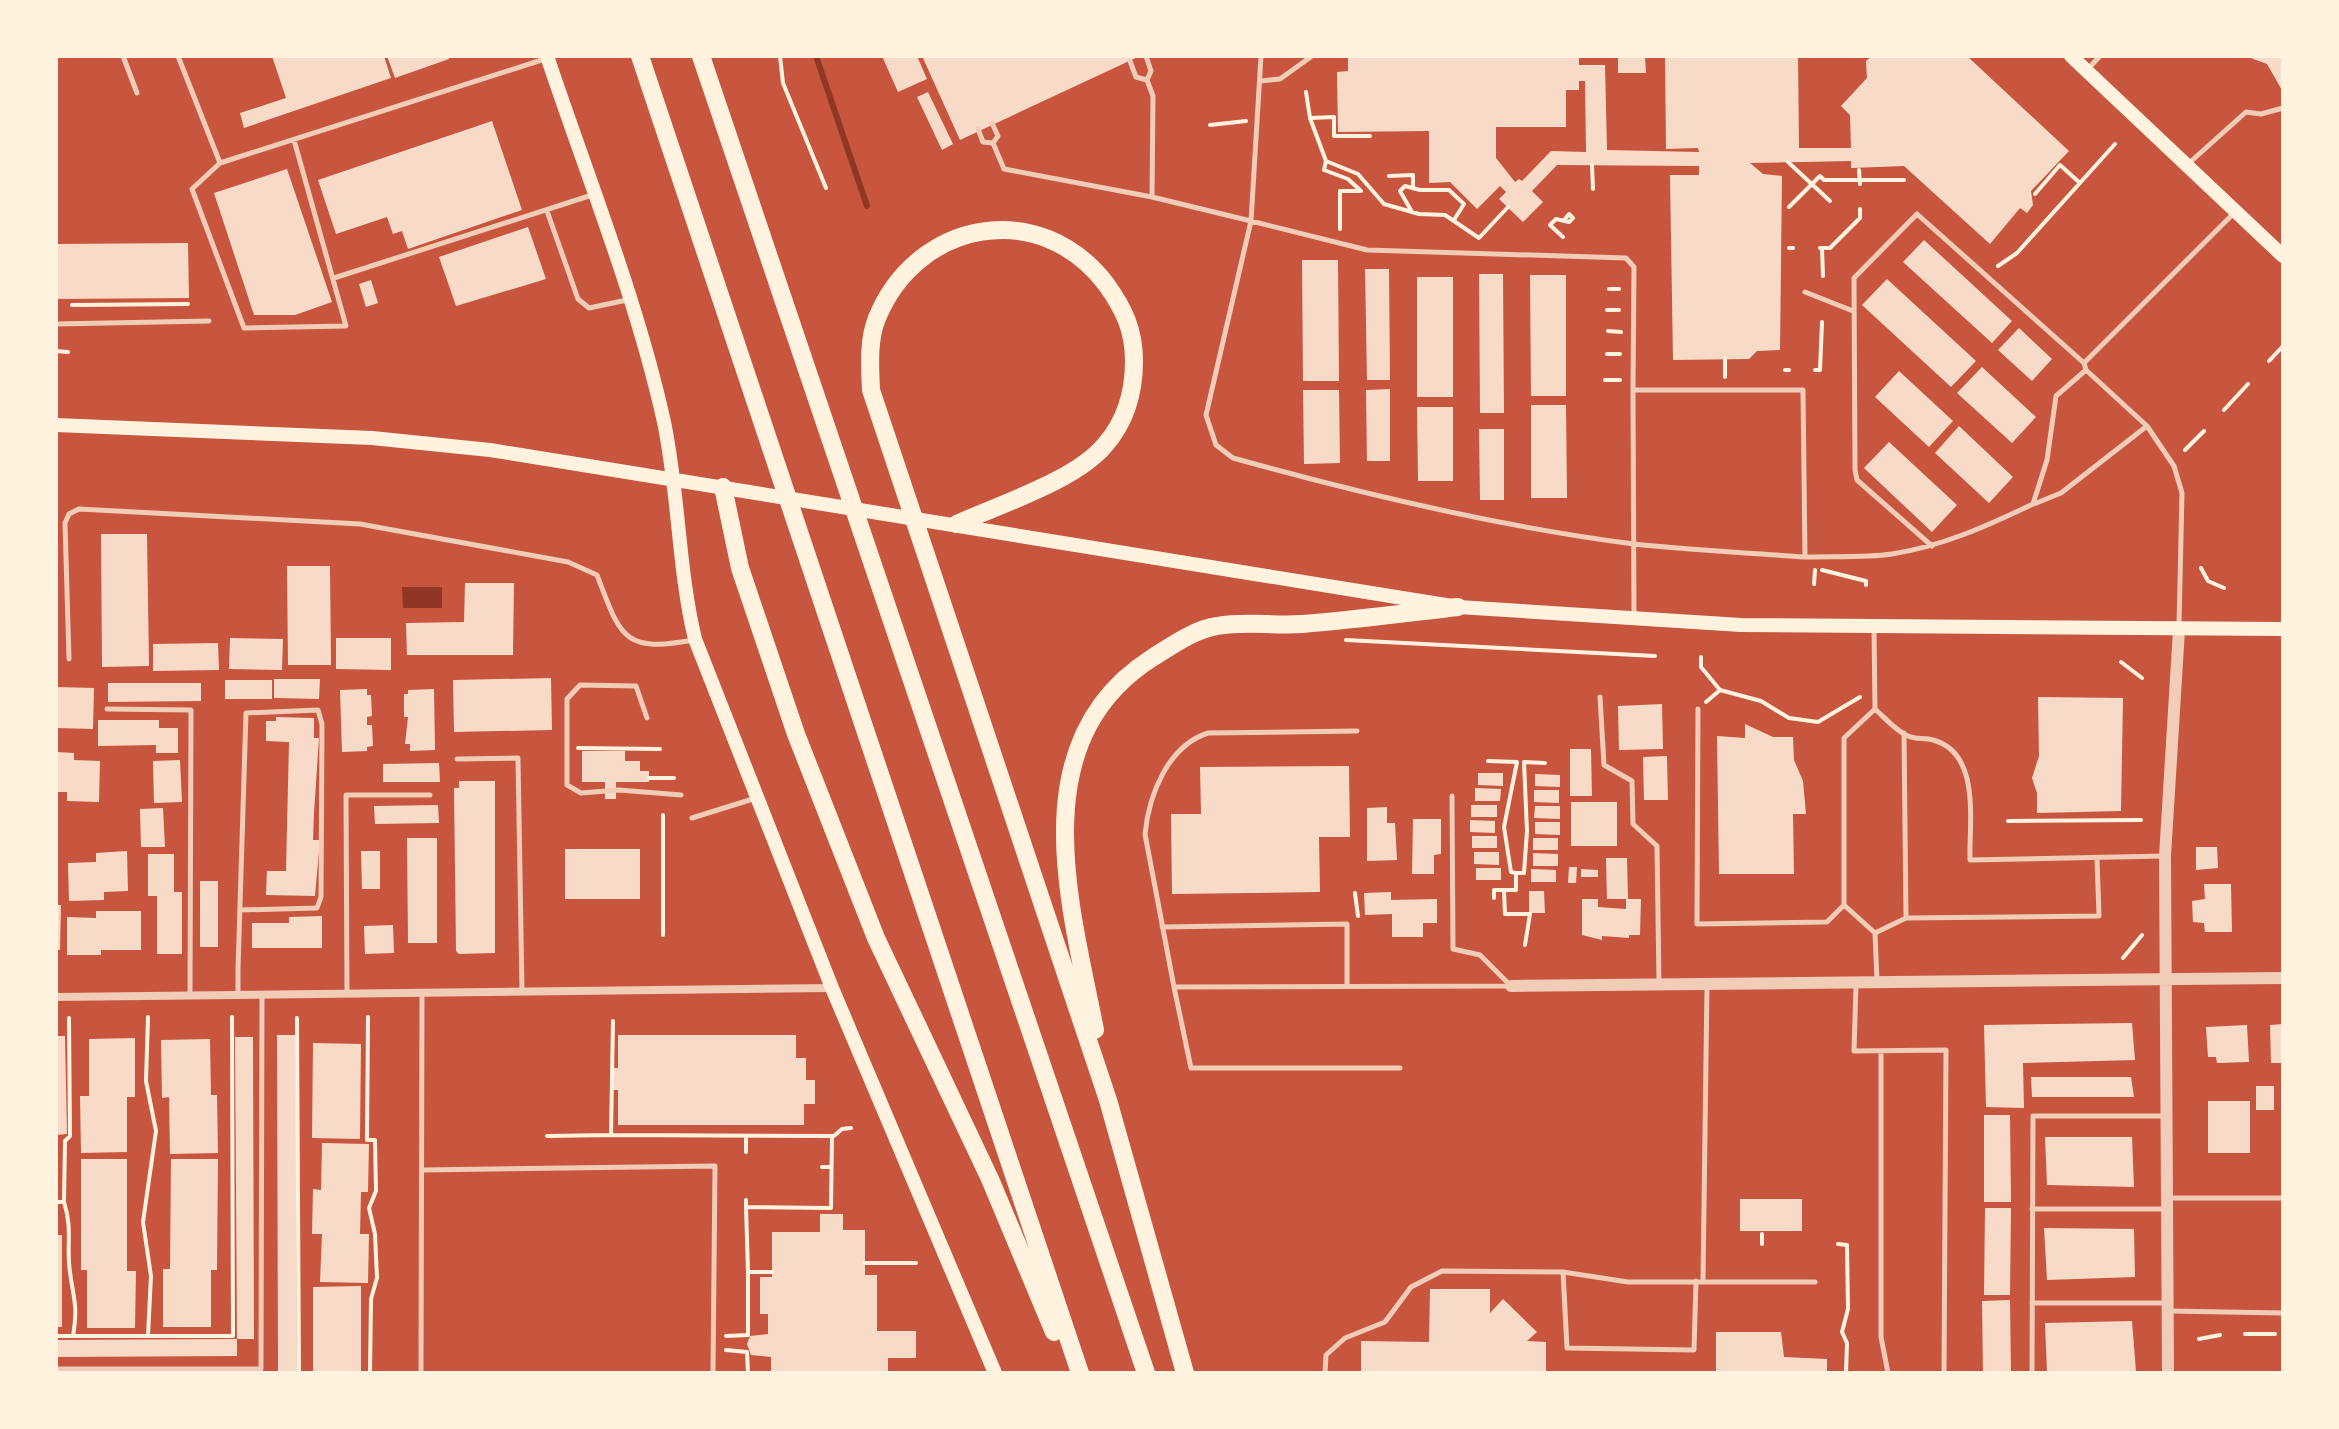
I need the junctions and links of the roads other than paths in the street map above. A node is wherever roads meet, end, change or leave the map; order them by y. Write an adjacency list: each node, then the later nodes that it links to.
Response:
1 (123, 56): 15 (lane)
2 (178, 56): 21 (lane)
3 (640, 56): 108 (highway)
4 (701, 56): 109 (highway)
5 (1146, 56): 13 (lane)
6 (1261, 56): 14 (lane)
7 (1312, 56): 14 (lane)
8 (2071, 56): 12 (main road)
9 (2100, 56): 12 (lane)
10 (547, 57): 19 (lane); 23 (main road)
11 (1130, 61): 13 (lane)
12 (2087, 71): 22 (main road)
13 (1147, 80): 24 (lane)
14 (1261, 81): 27 (lane)
15 (137, 93)
16 (2283, 108): 22 (lane)
17 (992, 123): 20 (lane)
18 (978, 129): 20 (lane)
19 (294, 140): 21 (lane); 29 (lane)
20 (993, 143): 24 (lane)
21 (220, 163): 29 (lane)
22 (2187, 166): 26 (main road)
23 (593, 194): 25 (lane); 31 (main road)
24 (1152, 197): 27 (lane)
25 (547, 211): 29 (lane); 31 (lane)
26 (2235, 212): 28 (main road); 35 (lane)
27 (1251, 221): 36 (lane); 42 (lane)
28 (2283, 256)
29 (334, 278)
30 (1805, 292): 32 (lane)
31 (628, 299): 50 (main road)
32 (1853, 311): 35 (lane); 43 (lane)
33 (209, 321): 34 (lane)
34 (56, 324)
35 (2085, 367): 38 (lane); 40 (lane)
36 (1633, 390): 42 (lane); 44 (lane)
37 (56, 425): 39 (main road)
38 (2147, 426): 40 (lane); 49 (lane)
39 (723, 487): 41 (main road); 107 (highway)
40 (2033, 504): 43 (lane)
41 (957, 524): 45 (main road); 91 (highway)
42 (1634, 544): 44 (lane); 46 (lane)
43 (1932, 546): 44 (lane)
44 (1805, 557)
45 (1458, 607): 46 (main road); 91 (highway)
46 (1634, 619): 47 (main road)
47 (1874, 626): 49 (main road); 55 (lane)
48 (2283, 629): 49 (main road)
49 (2179, 630): 65 (street)
50 (695, 639): 51 (lane); 63 (main road)
51 (69, 659)
52 (1600, 697): 77 (lane)
53 (107, 709): 87 (lane)
54 (1698, 709): 67 (lane)
55 (1875, 709): 58 (lane); 67 (lane)
56 (647, 718): 61 (lane)
57 (1357, 731): 70 (lane)
58 (1904, 733): 66 (lane); 69 (lane)
59 (457, 759): 82 (lane)
60 (430, 795): 84 (lane)
61 (681, 795)
62 (1452, 796): 79 (lane)
63 (757, 798): 64 (lane); 81 (main road)
64 (692, 818)
65 (2165, 856): 66 (lane); 73 (street)
66 (2097, 858): 69 (lane)
67 (1844, 905): 71 (lane)
68 (240, 910): 68 (lane); 85 (lane)
69 (1906, 918): 71 (lane)
70 (1162, 927): 78 (lane); 80 (lane)
71 (1875, 933): 75 (lane)
72 (2283, 978): 73 (street)
73 (2167, 981): 75 (street); 92 (street)
74 (1856, 983): 75 (street); 76 (street); 89 (lane)
75 (1877, 983)
76 (1707, 984): 77 (street); 98 (lane)
77 (1659, 985): 79 (street)
78 (1347, 986): 79 (lane); 80 (lane)
79 (1511, 986)
80 (1174, 987): 90 (lane)
81 (832, 988): 82 (street); 106 (main road)
82 (522, 992): 83 (street)
83 (422, 993): 84 (street); 93 (lane)
84 (347, 994): 86 (street)
85 (238, 995): 86 (street); 87 (street)
86 (262, 995): 103 (lane)
87 (190, 996): 88 (street)
88 (56, 997)
89 (1881, 1051): 112 (lane); 113 (lane)
90 (1400, 1068)
91 (1108, 1100): 110 (highway)
92 (2168, 1116): 95 (street); 96 (lane)
93 (422, 1170): 104 (lane); 105 (lane)
94 (2283, 1198): 95 (lane)
95 (2168, 1203): 96 (lane); 101 (street)
96 (2032, 1209): 100 (lane)
97 (1563, 1272): 98 (lane); 98 (lane); 111 (lane)
98 (1700, 1281): 99 (lane)
99 (1815, 1282)
100 (2032, 1303): 101 (lane); 114 (lane)
101 (2168, 1307): 102 (lane); 115 (street)
102 (2283, 1313)
103 (56, 1369)
104 (421, 1373)
105 (713, 1373)
106 (995, 1373)
107 (1070, 1373)
108 (1080, 1373)
109 (1146, 1373)
110 (1185, 1373)
111 (1325, 1373)
112 (1888, 1373)
113 (1944, 1373)
114 (2032, 1373)
115 (2168, 1373)

